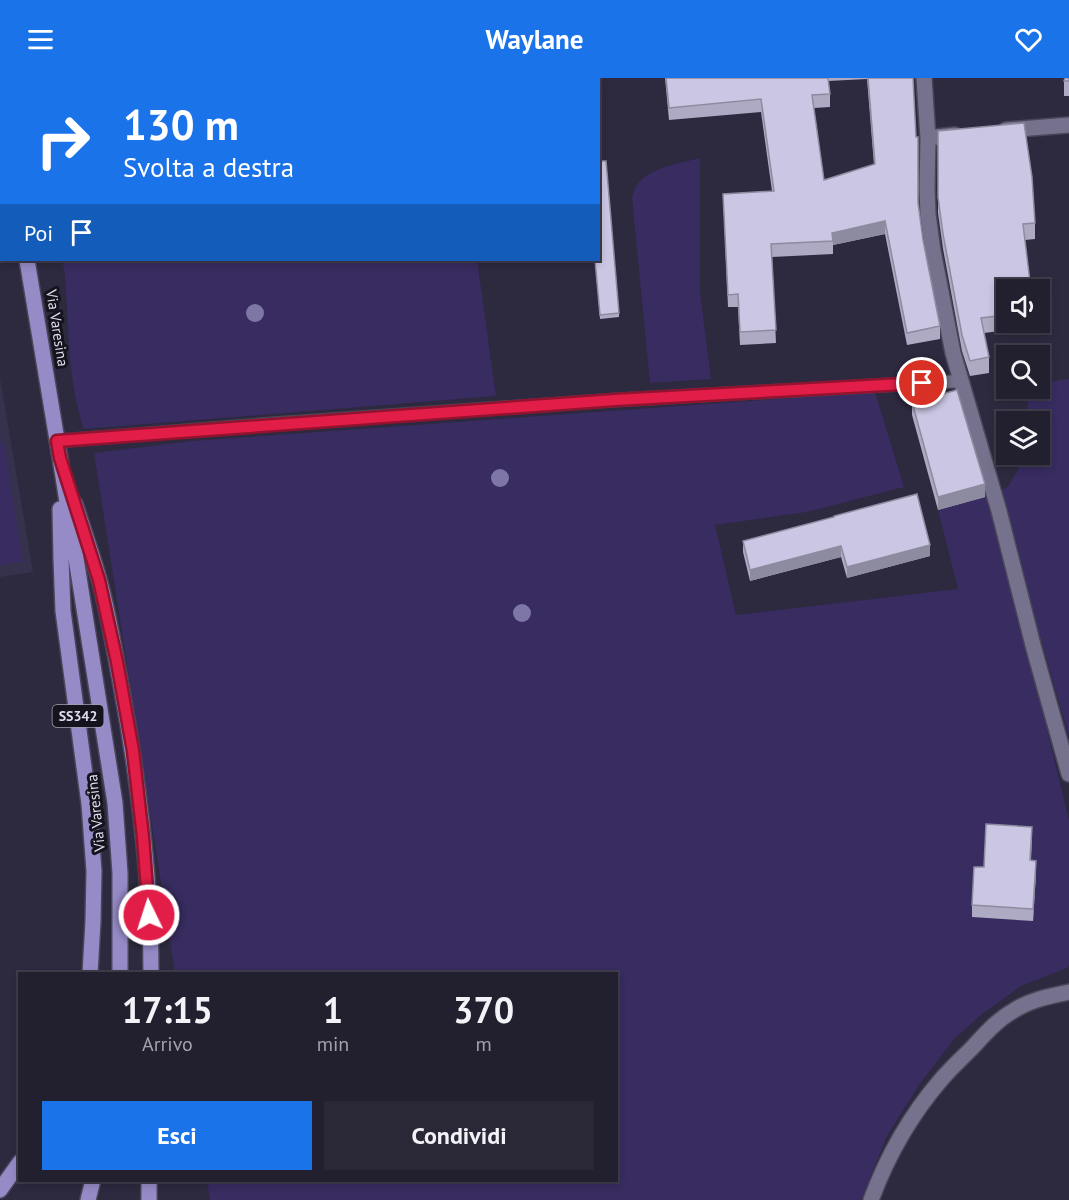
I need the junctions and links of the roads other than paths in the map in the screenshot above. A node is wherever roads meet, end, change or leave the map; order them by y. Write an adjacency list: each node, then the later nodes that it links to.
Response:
1 (924, 78): 5 (street)
2 (1069, 124): 3 (street)
3 (995, 131)
4 (972, 133): 5 (street)
5 (928, 138): 7 (street)
6 (27, 261): 8 (main road, Via Varesina)
7 (961, 381): 8 (lane); 10 (street)
8 (57, 441): 9 (main road, Via Varesina)
9 (60, 458): 11 (main road, SS342); 12 (main road, Via Varesina); 13 (main road, SS342)
10 (1069, 774)
11 (90, 972)
12 (120, 972)
13 (151, 972)
14 (1069, 992): 21 (street)
15 (18, 1165): 18 (main road)
16 (92, 1182): 19 (main road)
17 (149, 1182): 20 (main road)
18 (0, 1190)
19 (88, 1200)
20 (148, 1200)
21 (871, 1200)

